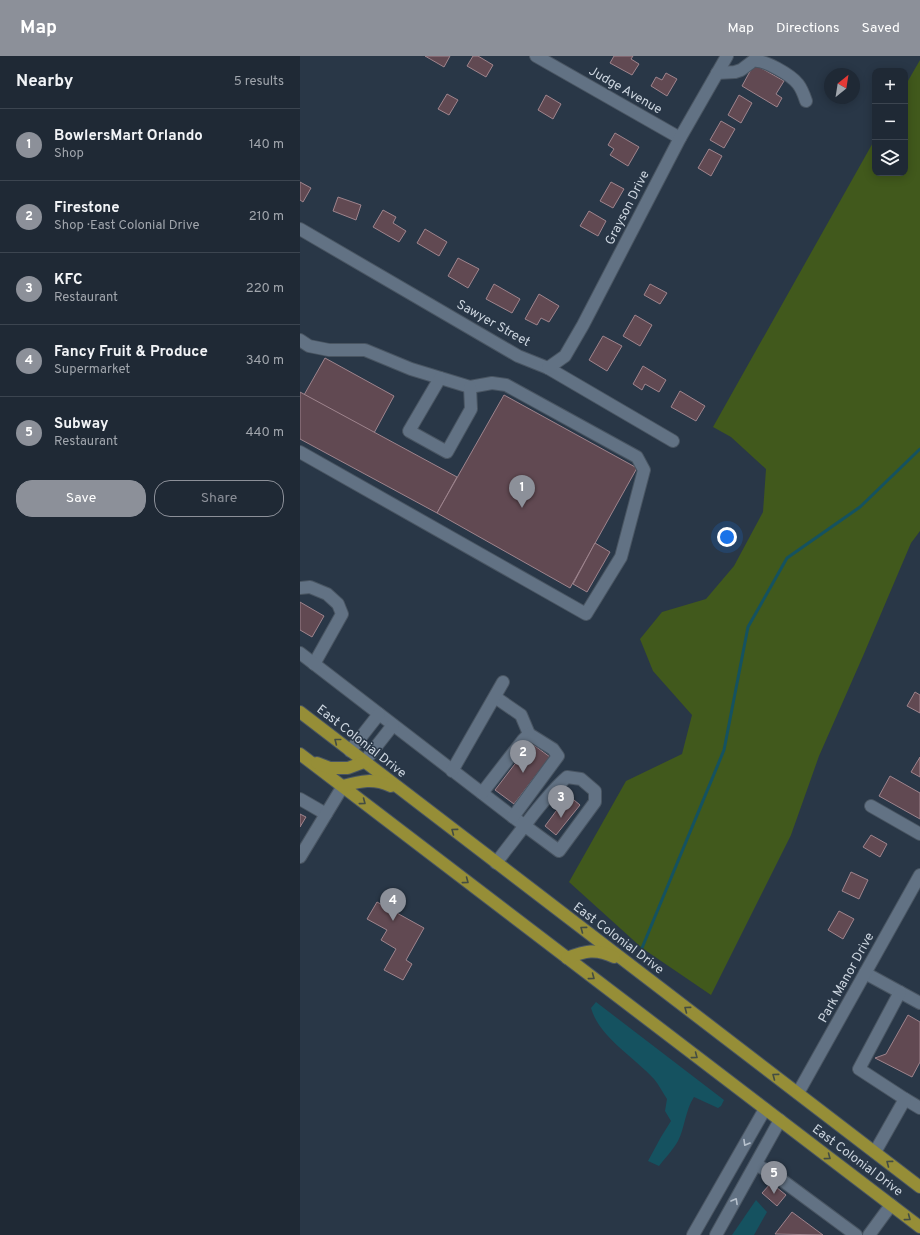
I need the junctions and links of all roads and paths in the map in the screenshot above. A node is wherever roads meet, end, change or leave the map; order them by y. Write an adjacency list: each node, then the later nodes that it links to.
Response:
1 (536, 56): 5 (street, Judge Avenue)
2 (727, 56): 3 (street, Grayson Drive)
3 (717, 72): 4 (street); 5 (street, Grayson Drive)
4 (806, 101)
5 (680, 138): 8 (street, Grayson Drive)
6 (300, 229): 8 (street, Sawyer Street)
7 (300, 340): 9 (street)
8 (548, 368): 11 (street, Sawyer Street)
9 (440, 378): 10 (street); 10 (street)
10 (470, 387): 12 (street)
11 (673, 441)
12 (300, 452)
13 (300, 588): 15 (street)
14 (300, 653): 15 (street)
15 (314, 664): 19 (street)
16 (503, 682): 17 (street)
17 (495, 697): 21 (street); 25 (street)
18 (300, 712): 22 (highway, East Colonial Drive, one-way to 18)
19 (379, 714): 20 (street); 22 (street)
20 (392, 724): 24 (street); 25 (street)
21 (529, 734): 28 (street); 32 (street)
22 (350, 751): 24 (highway, East Colonial Drive)
23 (305, 758): 24 (highway); 26 (highway, East Colonial Drive)
24 (364, 762): 27 (highway, East Colonial Drive)
25 (452, 771): 28 (street)
26 (342, 786): 27 (highway); 31 (street); 38 (highway, East Colonial Drive, one-way to 38)
27 (402, 790): 36 (highway, East Colonial Drive, one-way to 27)
28 (482, 793): 32 (street)
29 (300, 799): 31 (street)
30 (871, 806): 34 (street)
31 (326, 814): 35 (street)
32 (513, 817): 33 (street)
33 (525, 826): 33 (street); 36 (street)
34 (920, 834)
35 (300, 857)
36 (496, 863): 39 (highway, East Colonial Drive, one-way to 36)
37 (920, 876): 40 (street, Park Manor Drive)
38 (567, 958): 39 (highway); 46 (highway, East Colonial Drive, one-way to 46)
39 (625, 961): 43 (highway, East Colonial Drive, one-way to 39)
40 (865, 973): 41 (street); 43 (street, Park Manor Drive)
41 (900, 992): 42 (street); 44 (street)
42 (920, 1003)
43 (798, 1093): 48 (highway, East Colonial Drive)
44 (905, 1099): 45 (street); 48 (street)
45 (919, 1106)
46 (765, 1109): 47 (highway, East Colonial Drive); 53 (street, one-way to 53)
47 (780, 1120): 49 (street); 51 (highway, East Colonial Drive, one-way to 51)
48 (875, 1152): 50 (highway, East Colonial Drive, one-way to 48)
49 (756, 1164): 54 (street, one-way to 49); 55 (street)
50 (920, 1187)
51 (891, 1205): 52 (highway, East Colonial Drive, one-way to 52); 56 (street)
52 (920, 1227)
53 (693, 1235)
54 (716, 1235)
55 (856, 1235)
56 (869, 1235)

